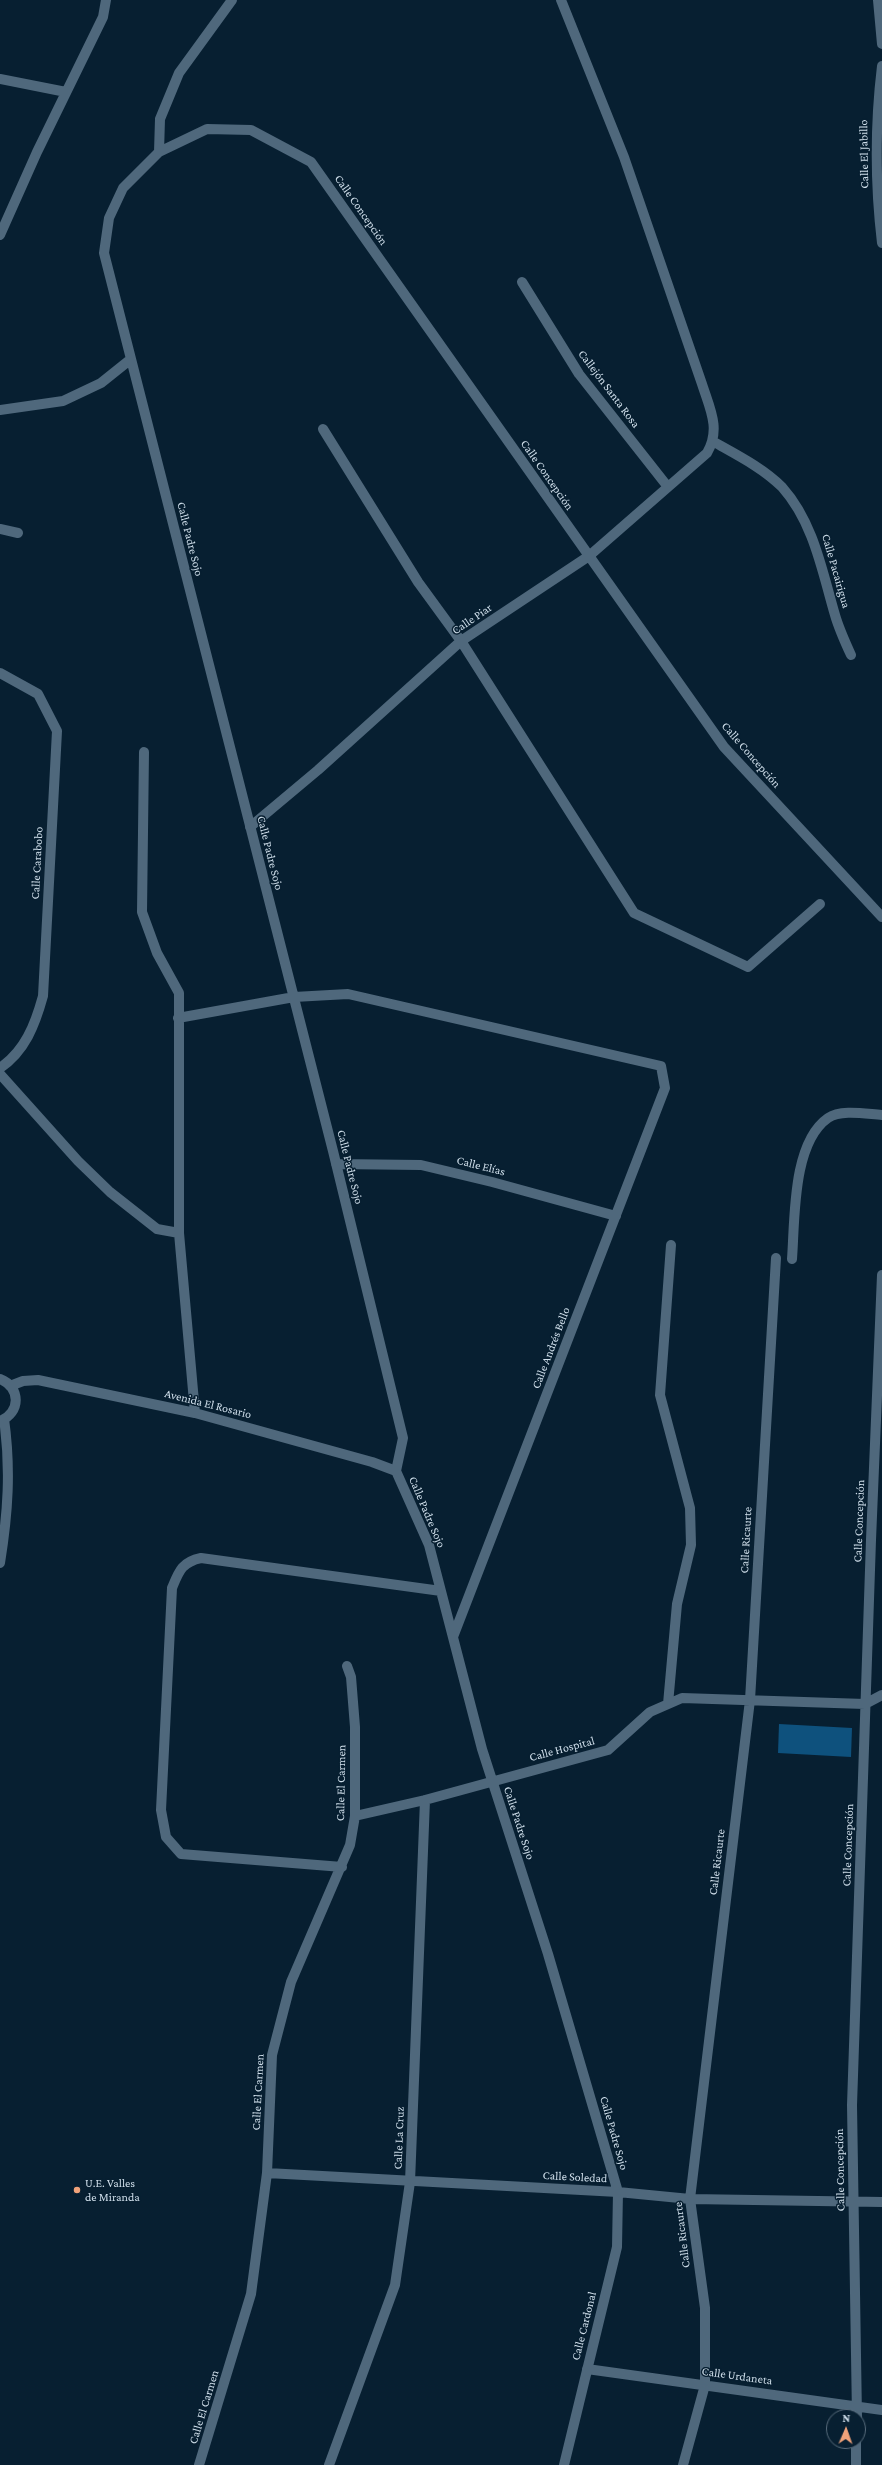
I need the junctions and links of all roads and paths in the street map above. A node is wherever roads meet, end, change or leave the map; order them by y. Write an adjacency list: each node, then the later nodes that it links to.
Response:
1 (106, 0): 8 (street)
2 (232, 0): 9 (street)
3 (561, 0): 17 (street)
4 (878, 0): 5 (street)
5 (882, 44)
6 (882, 66): 10 (street, Calle El Jabillo)
7 (0, 79): 8 (street)
8 (66, 92): 11 (street)
9 (159, 152): 14 (street, Calle Padre Sojo); 21 (street, Calle Concepción)
10 (881, 218): 12 (street, Calle El Jabillo)
11 (0, 235)
12 (882, 242)
13 (522, 282): 18 (street, Callejón Santa Rosa)
14 (131, 359): 15 (street); 26 (street, Calle Padre Sojo)
15 (0, 410)
16 (323, 429): 22 (street)
17 (714, 442): 18 (street, Calle Piar); 23 (street, Calle Pacairigua)
18 (668, 487): 21 (street, Calle Piar)
19 (0, 529): 20 (street)
20 (18, 533)
21 (589, 556): 22 (street, Calle Piar); 28 (street, Calle Concepción)
22 (460, 641): 26 (street, Calle Piar); 27 (street)
23 (851, 654)
24 (0, 674): 31 (street, Calle Carabobo)
25 (144, 752): 30 (street)
26 (250, 827): 29 (street, Calle Padre Sojo)
27 (820, 904)
28 (882, 917)
29 (294, 997): 30 (street); 34 (street, Calle Padre Sojo); 35 (street, Calle Andrés Bello)
30 (178, 1018): 36 (street)
31 (0, 1068)
32 (0, 1074): 36 (street)
33 (882, 1115): 39 (street)
34 (336, 1164): 35 (street, Calle Elías); 46 (street, Calle Padre Sojo)
35 (616, 1216): 49 (street, Calle Andrés Bello)
36 (179, 1233): 43 (street)
37 (671, 1245): 53 (street)
38 (776, 1258): 52 (street, Calle Ricaurte)
39 (792, 1260)
40 (882, 1275): 45 (street, Calle Concepción)
41 (0, 1379): 42 (street)
42 (10, 1386): 43 (street, Avenida El Rosario); 44 (street)
43 (195, 1413): 46 (street, Avenida El Rosario)
44 (2, 1420): 47 (street)
45 (878, 1446): 54 (street, Calle Concepción)
46 (396, 1471): 48 (street, Calle Padre Sojo)
47 (0, 1563)
48 (441, 1591): 49 (street, Calle Padre Sojo); 58 (street)
49 (453, 1637): 55 (street, Calle Padre Sojo)
50 (347, 1666): 57 (street, Calle El Carmen)
51 (882, 1695): 54 (street, Calle Hospital)
52 (750, 1700): 53 (street, Calle Hospital); 54 (street, Calle Hospital); 62 (street, Calle Ricaurte)
53 (668, 1704): 55 (street, Calle Hospital)
54 (865, 1704): 63 (street, Calle Concepción)
55 (492, 1781): 56 (street, Calle Hospital); 61 (street, Calle Padre Sojo)
56 (425, 1800): 57 (street, Calle Hospital); 60 (street, Calle La Cruz)
57 (354, 1816): 58 (street, Calle El Carmen)
58 (342, 1867): 59 (street, Calle El Carmen)
59 (267, 2172): 60 (street, Calle Soledad); 72 (street, Calle El Carmen)
60 (410, 2182): 61 (street, Calle Soledad); 73 (street, Calle La Cruz)
61 (618, 2192): 62 (street, Calle Soledad); 65 (street, Calle Cardonal)
62 (690, 2198): 63 (street, Calle Soledad); 66 (street, Calle Ricaurte)
63 (854, 2202): 64 (street, Calle Soledad); 68 (street, Calle Concepción)
64 (882, 2202)
65 (587, 2369): 66 (street, Calle Urdaneta); 74 (street, Calle Cardonal)
66 (705, 2385): 67 (street, Calle Urdaneta); 75 (street, Calle Ricaurte)
67 (840, 2409)
68 (857, 2409)
69 (882, 2410): 70 (street, Calle Urdaneta)
70 (866, 2411)
71 (856, 2449): 76 (street)
72 (199, 2465)
73 (329, 2465)
74 (564, 2465)
75 (683, 2465)
76 (856, 2465)

